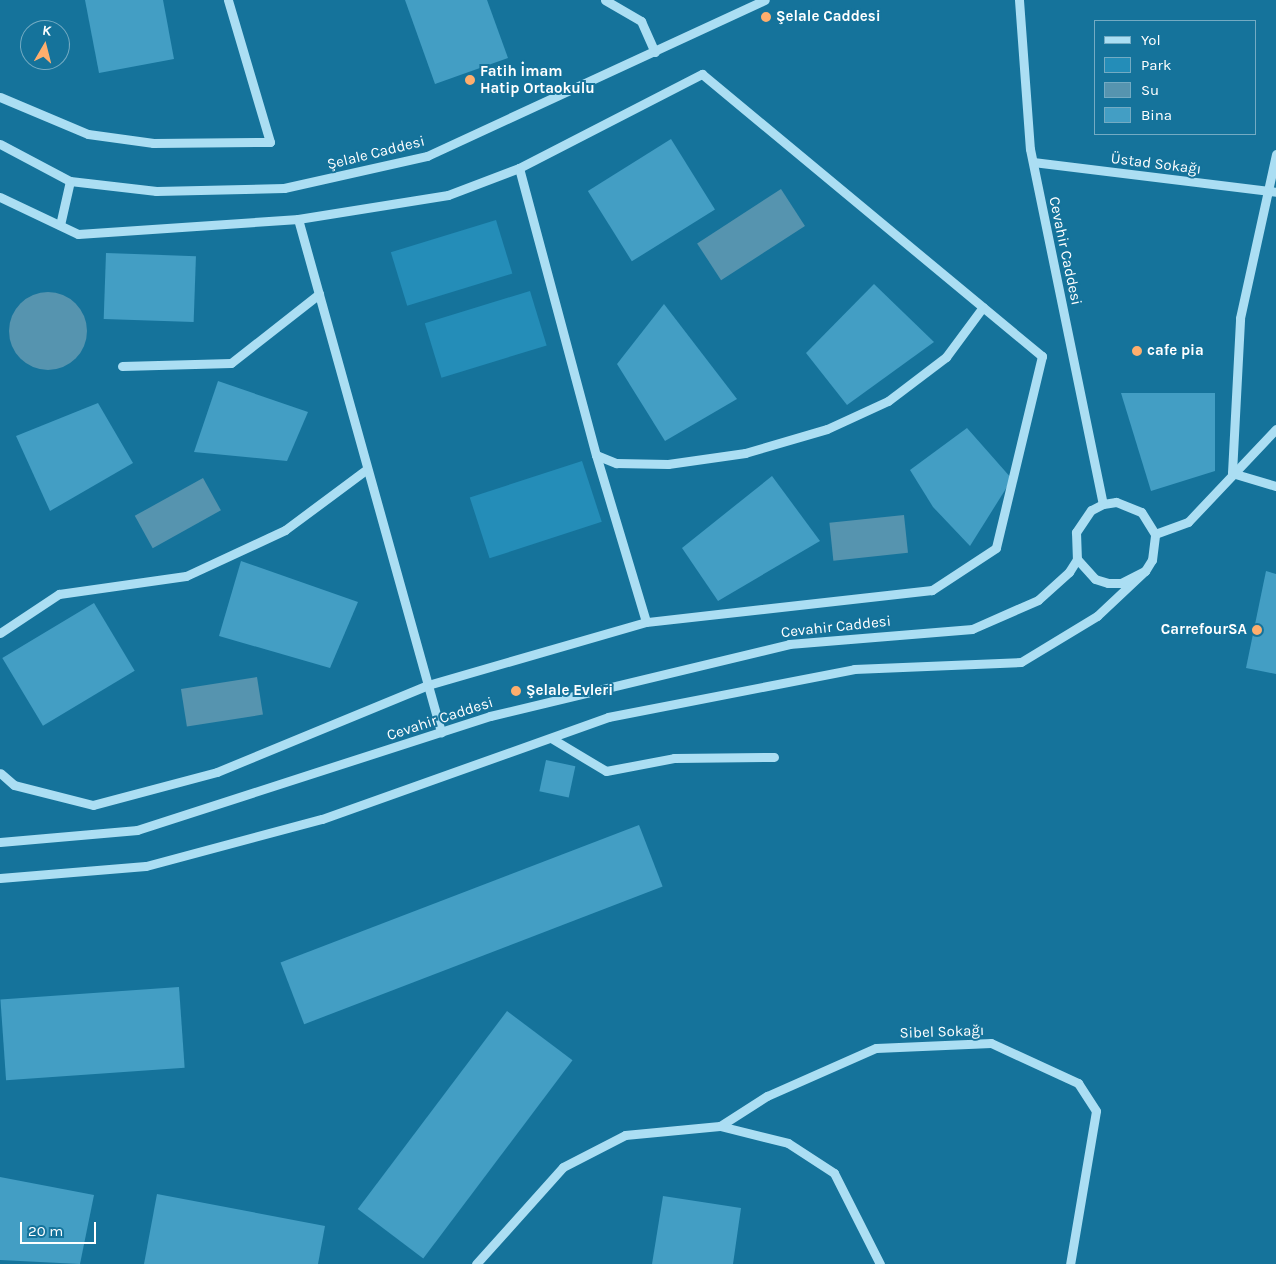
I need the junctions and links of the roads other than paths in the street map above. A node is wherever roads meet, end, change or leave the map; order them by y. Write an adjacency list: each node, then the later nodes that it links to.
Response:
1 (228, 0): 6 (street)
2 (605, 0): 5 (street)
3 (766, 0): 5 (street, Şelale Caddesi)
4 (1020, 0): 9 (street, Cevahir Caddesi)
5 (655, 52): 11 (street, Şelale Caddesi)
6 (0, 97)
7 (0, 144): 11 (street, Şelale Caddesi)
8 (1276, 154): 12 (street)
9 (1033, 162): 12 (street, Üstad Sokağı); 25 (street, Cevahir Caddesi)
10 (519, 168): 15 (street); 18 (street); 21 (street)
11 (70, 180): 16 (street)
12 (1265, 192): 13 (street, Üstad Sokağı); 23 (street)
13 (1276, 192)
14 (0, 197): 16 (street)
15 (298, 219): 16 (street); 17 (street)
16 (60, 225)
17 (319, 294): 19 (street); 22 (street)
18 (983, 307): 21 (street); 29 (street)
19 (122, 366)
20 (1276, 429): 23 (street)
21 (596, 454): 29 (street)
22 (367, 469): 30 (street); 31 (street)
23 (1232, 474): 24 (street); 26 (street)
24 (1276, 486)
25 (1103, 504): 26 (street); 27 (street)
26 (1155, 534): 28 (street)
27 (1077, 559): 28 (street); 32 (street, Cevahir Caddesi)
28 (1145, 571): 33 (street)
29 (646, 622): 31 (street)
30 (0, 633)
31 (428, 685): 32 (street); 35 (street)
32 (441, 732): 36 (street, Cevahir Caddesi)
33 (551, 738): 34 (street); 37 (street)
34 (774, 758)
35 (0, 773)
36 (0, 842)
37 (0, 878)
38 (720, 1126): 39 (street); 40 (street); 41 (street, Sibel Sokağı)
39 (476, 1264)
40 (880, 1264)
41 (1070, 1264)

